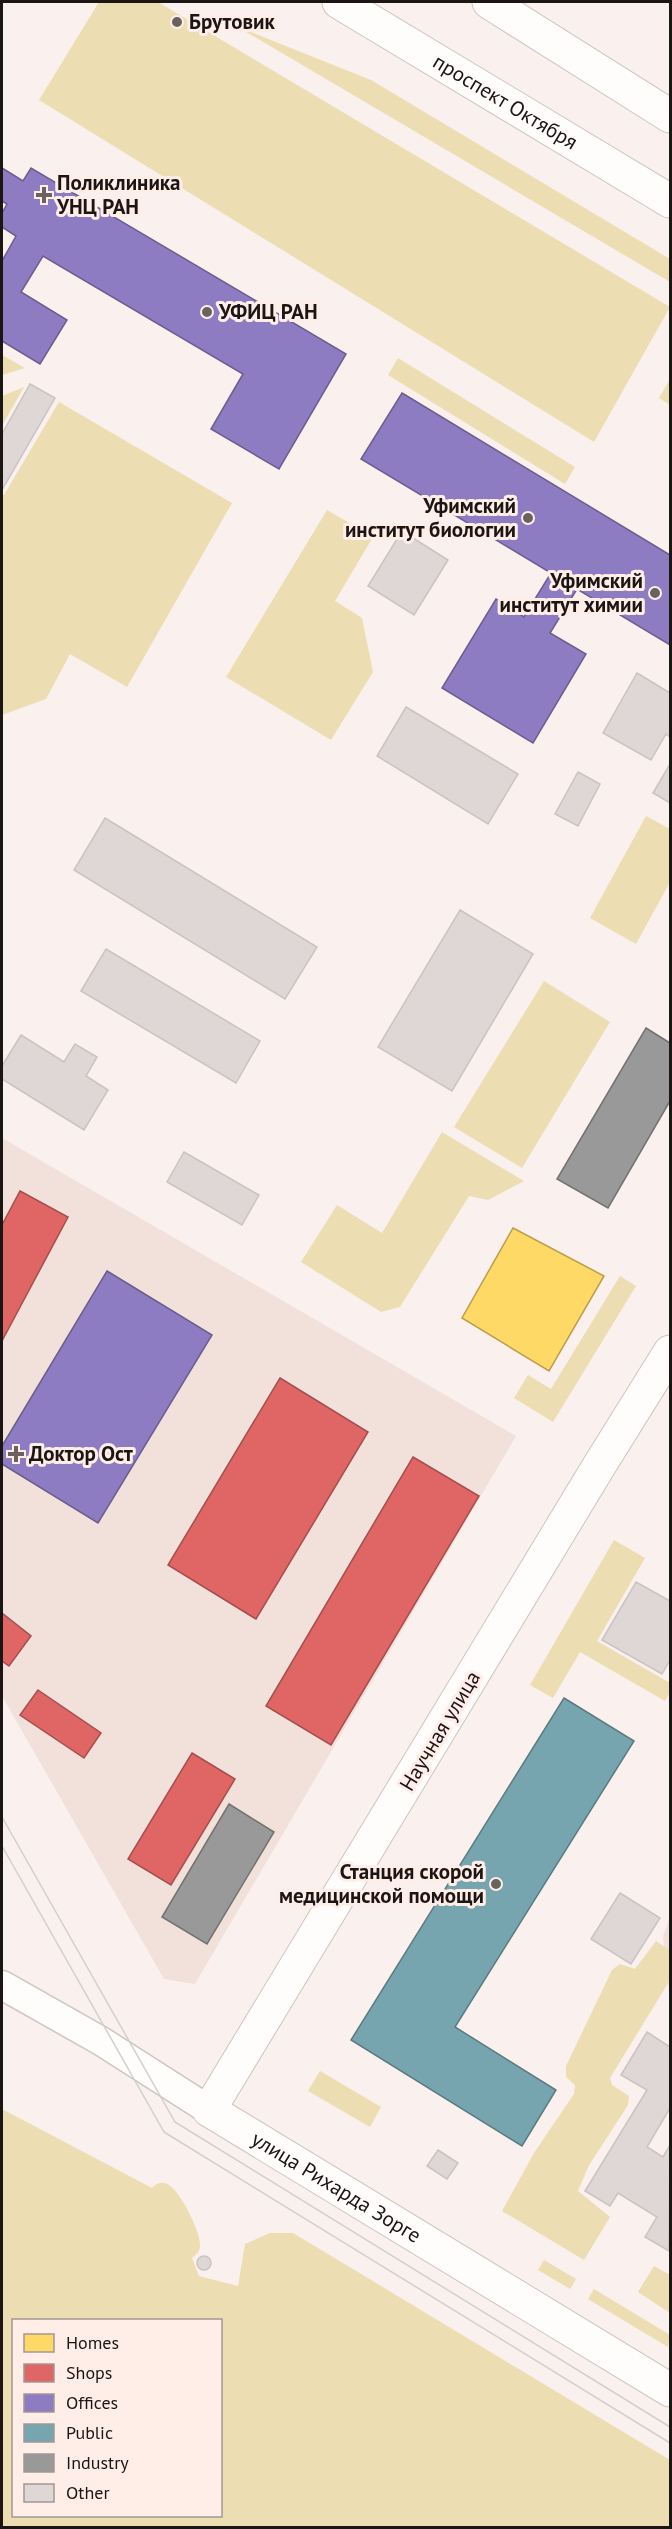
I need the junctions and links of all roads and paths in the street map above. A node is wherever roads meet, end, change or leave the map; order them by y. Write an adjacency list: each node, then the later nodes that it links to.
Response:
1 (339, 2): 4 (street, проспект Октября)
2 (489, 2): 3 (street)
3 (670, 116)
4 (670, 201)
5 (670, 1352): 7 (street, Научная улица)
6 (2, 1985): 7 (street, улица Рихарда Зорге)
7 (209, 2110): 8 (street, улица Рихарда Зорге)
8 (670, 2390)

